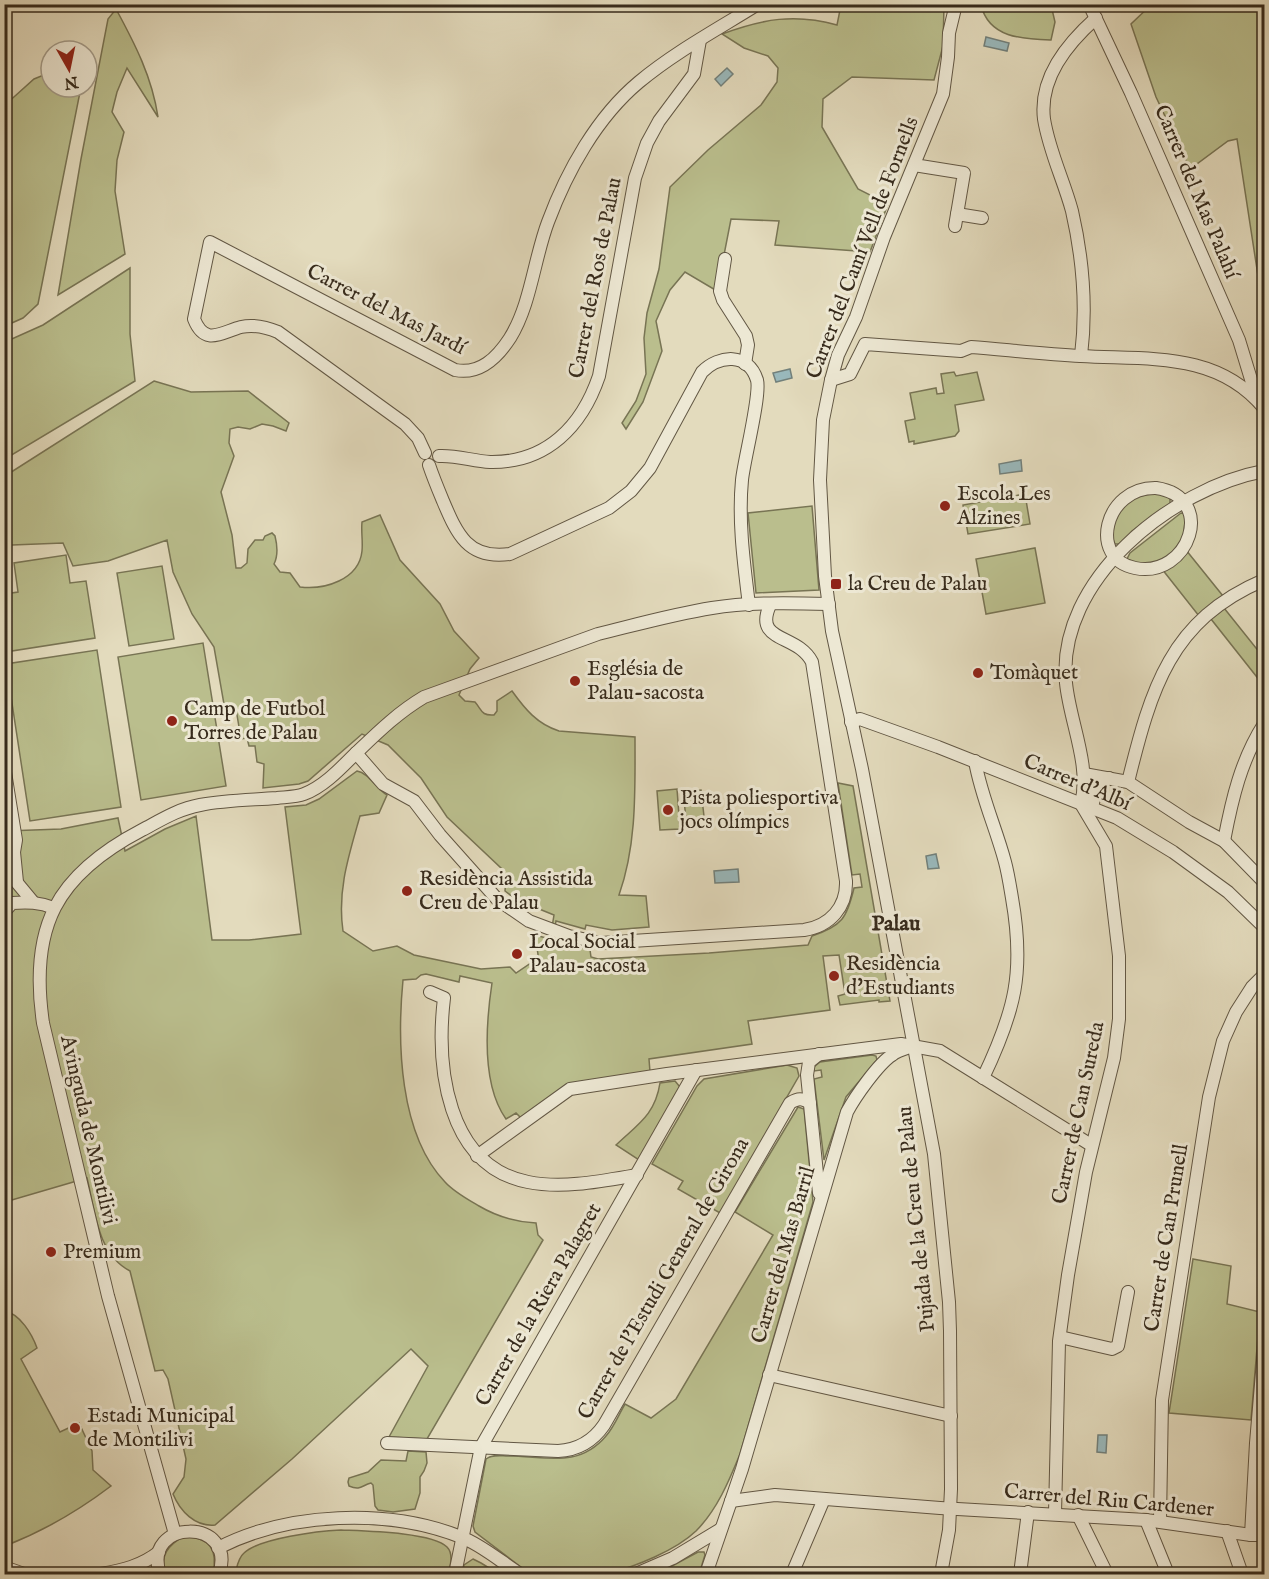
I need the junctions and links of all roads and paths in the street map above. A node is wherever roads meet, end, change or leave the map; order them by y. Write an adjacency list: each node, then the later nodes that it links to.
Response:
1 (758, 4): 5 (street, Carrer del Mas Jardí)
2 (956, 4): 6 (street, Carrer del Camí Vell de Fornells)
3 (1089, 4): 4 (street, Carrer del Mas Palahí)
4 (1096, 18): 9 (street); 12 (street, Carrer del Mas Palahí)
5 (700, 40): 13 (street, Carrer del Ros de Palau); 13 (street, Carrer del Mas Jardí)
6 (914, 165): 7 (street); 11 (street, Carrer del Camí Vell de Fornells)
7 (982, 218)
8 (725, 259): 10 (street)
9 (1081, 356): 11 (street); 12 (street)
10 (745, 364): 13 (street); 19 (street)
11 (831, 380): 18 (street, Carrer del Camí Vell de Fornells)
12 (1261, 404)
13 (427, 459)
14 (1264, 471): 15 (street)
15 (1185, 501): 16 (street); 16 (street); 16 (street)
16 (1116, 557): 26 (street)
17 (1264, 580): 28 (street)
18 (829, 604): 20 (street, Avinguda de Montilivi); 21 (street, Carrer del Camí Vell de Fornells)
19 (749, 605): 20 (street, Avinguda de Montilivi); 23 (street, Avinguda de Montilivi)
20 (770, 605): 23 (street)
21 (851, 722): 24 (street, Carrer d'Albí); 40 (street, Pujada de la Creu de Palau)
22 (1264, 724): 30 (street)
23 (356, 753): 36 (street, Avinguda de Montilivi)
24 (975, 761): 29 (street, Carrer d'Albí); 45 (street)
25 (4, 766): 32 (street)
26 (1084, 774): 27 (street, Carrer d'Albí); 29 (street)
27 (1109, 778): 28 (street, Carrer d'Albí); 29 (street)
28 (1128, 782): 30 (street, Carrer d'Albí)
29 (1086, 806): 37 (street, Carrer d'Albí); 47 (street, Carrer de Can Sureda)
30 (1224, 841): 33 (street, Carrer d'Albí)
31 (4, 867): 32 (street)
32 (17, 882): 34 (street)
33 (1264, 882)
34 (33, 902): 35 (street); 36 (street)
35 (7, 906)
36 (54, 908): 70 (street, Avinguda de Montilivi)
37 (1264, 927)
38 (1264, 975): 67 (street, Carrer de Can Prunell)
39 (430, 992): 48 (street)
40 (914, 1045): 41 (street); 45 (street); 50 (street, Carrer del Mas Barril); 57 (street, Pujada de la Creu de Palau)
41 (820, 1054): 42 (street); 44 (street)
42 (785, 1058): 43 (street); 44 (street)
43 (696, 1070): 48 (street); 51 (street, Carrer de la Riera Palagret)
44 (807, 1075): 46 (street)
45 (983, 1078): 47 (street)
46 (810, 1103): 49 (street); 59 (street, Carrer de l'Estudi General de Girona)
47 (1091, 1145): 54 (street, Carrer de Can Sureda)
48 (477, 1156): 51 (street)
49 (817, 1161): 50 (street); 52 (street)
50 (830, 1168): 52 (street, Carrer del Mas Barril)
51 (637, 1175): 59 (street, Carrer de la Riera Palagret)
52 (819, 1202): 56 (street, Carrer del Mas Barril)
53 (1128, 1292): 54 (street)
54 (1060, 1337): 64 (street, Carrer de Can Sureda)
55 (1264, 1349): 71 (street)
56 (770, 1376): 57 (street); 61 (street, Carrer del Mas Barril)
57 (951, 1416): 62 (street, Pujada de la Creu de Palau)
58 (387, 1443): 59 (street, Carrer de l'Estudi General de Girona)
59 (481, 1447): 73 (street, Carrer de la Riera Palagret)
60 (824, 1499): 61 (street, Carrer del Riu Cardener); 62 (street, Carrer del Riu Cardener); 86 (street)
61 (730, 1501): 68 (street, Carrer del Mas Barril)
62 (950, 1508): 63 (street, Carrer del Riu Cardener); 87 (street, Pujada de la Creu de Palau)
63 (1028, 1512): 64 (street, Carrer del Riu Cardener); 88 (street)
64 (1055, 1514): 65 (street, Carrer del Riu Cardener)
65 (1078, 1515): 66 (street, Carrer del Riu Cardener); 89 (street)
66 (1146, 1520): 67 (street, Carrer del Riu Cardener); 90 (street)
67 (1160, 1521): 69 (street, Carrer del Riu Cardener)
68 (721, 1529): 84 (street); 85 (street, Carrer del Mas Barril)
69 (1227, 1532): 71 (street, Carrer del Riu Cardener); 91 (street)
70 (175, 1534): 74 (street); 75 (street)
71 (1251, 1535): 72 (street, Carrer del Riu Cardener)
72 (1264, 1536)
73 (462, 1537): 74 (street); 82 (street, Carrer de la Riera Palagret); 83 (street)
74 (218, 1548): 81 (street)
75 (159, 1552): 79 (street); 80 (street)
76 (4, 1569): 77 (street); 78 (street)
77 (8, 1575)
78 (24, 1575)
79 (101, 1575)
80 (160, 1575)
81 (219, 1575)
82 (455, 1575)
83 (519, 1575)
84 (636, 1575)
85 (706, 1575)
86 (792, 1575)
87 (941, 1575)
88 (1020, 1575)
89 (1107, 1575)
90 (1168, 1575)
91 (1242, 1575)

